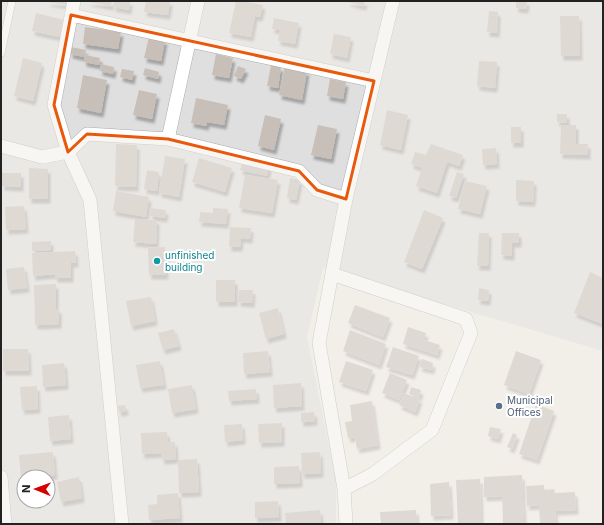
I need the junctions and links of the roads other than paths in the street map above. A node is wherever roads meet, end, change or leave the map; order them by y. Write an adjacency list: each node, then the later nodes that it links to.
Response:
1 (12, 1): 7 (lane)
2 (74, 1): 5 (street)
3 (198, 1): 6 (street)
4 (393, 1): 8 (street)
5 (71, 14): 6 (street); 11 (street)
6 (189, 41): 8 (street); 9 (street)
7 (1, 53)
8 (374, 81): 12 (street)
9 (168, 139): 11 (street); 12 (street)
10 (1, 146): 11 (street)
11 (68, 152): 17 (street)
12 (346, 199): 13 (street)
13 (332, 274): 15 (street); 15 (street)
14 (1, 477): 16 (street)
15 (344, 489): 18 (street)
16 (5, 524)
17 (122, 524)
18 (346, 524)

